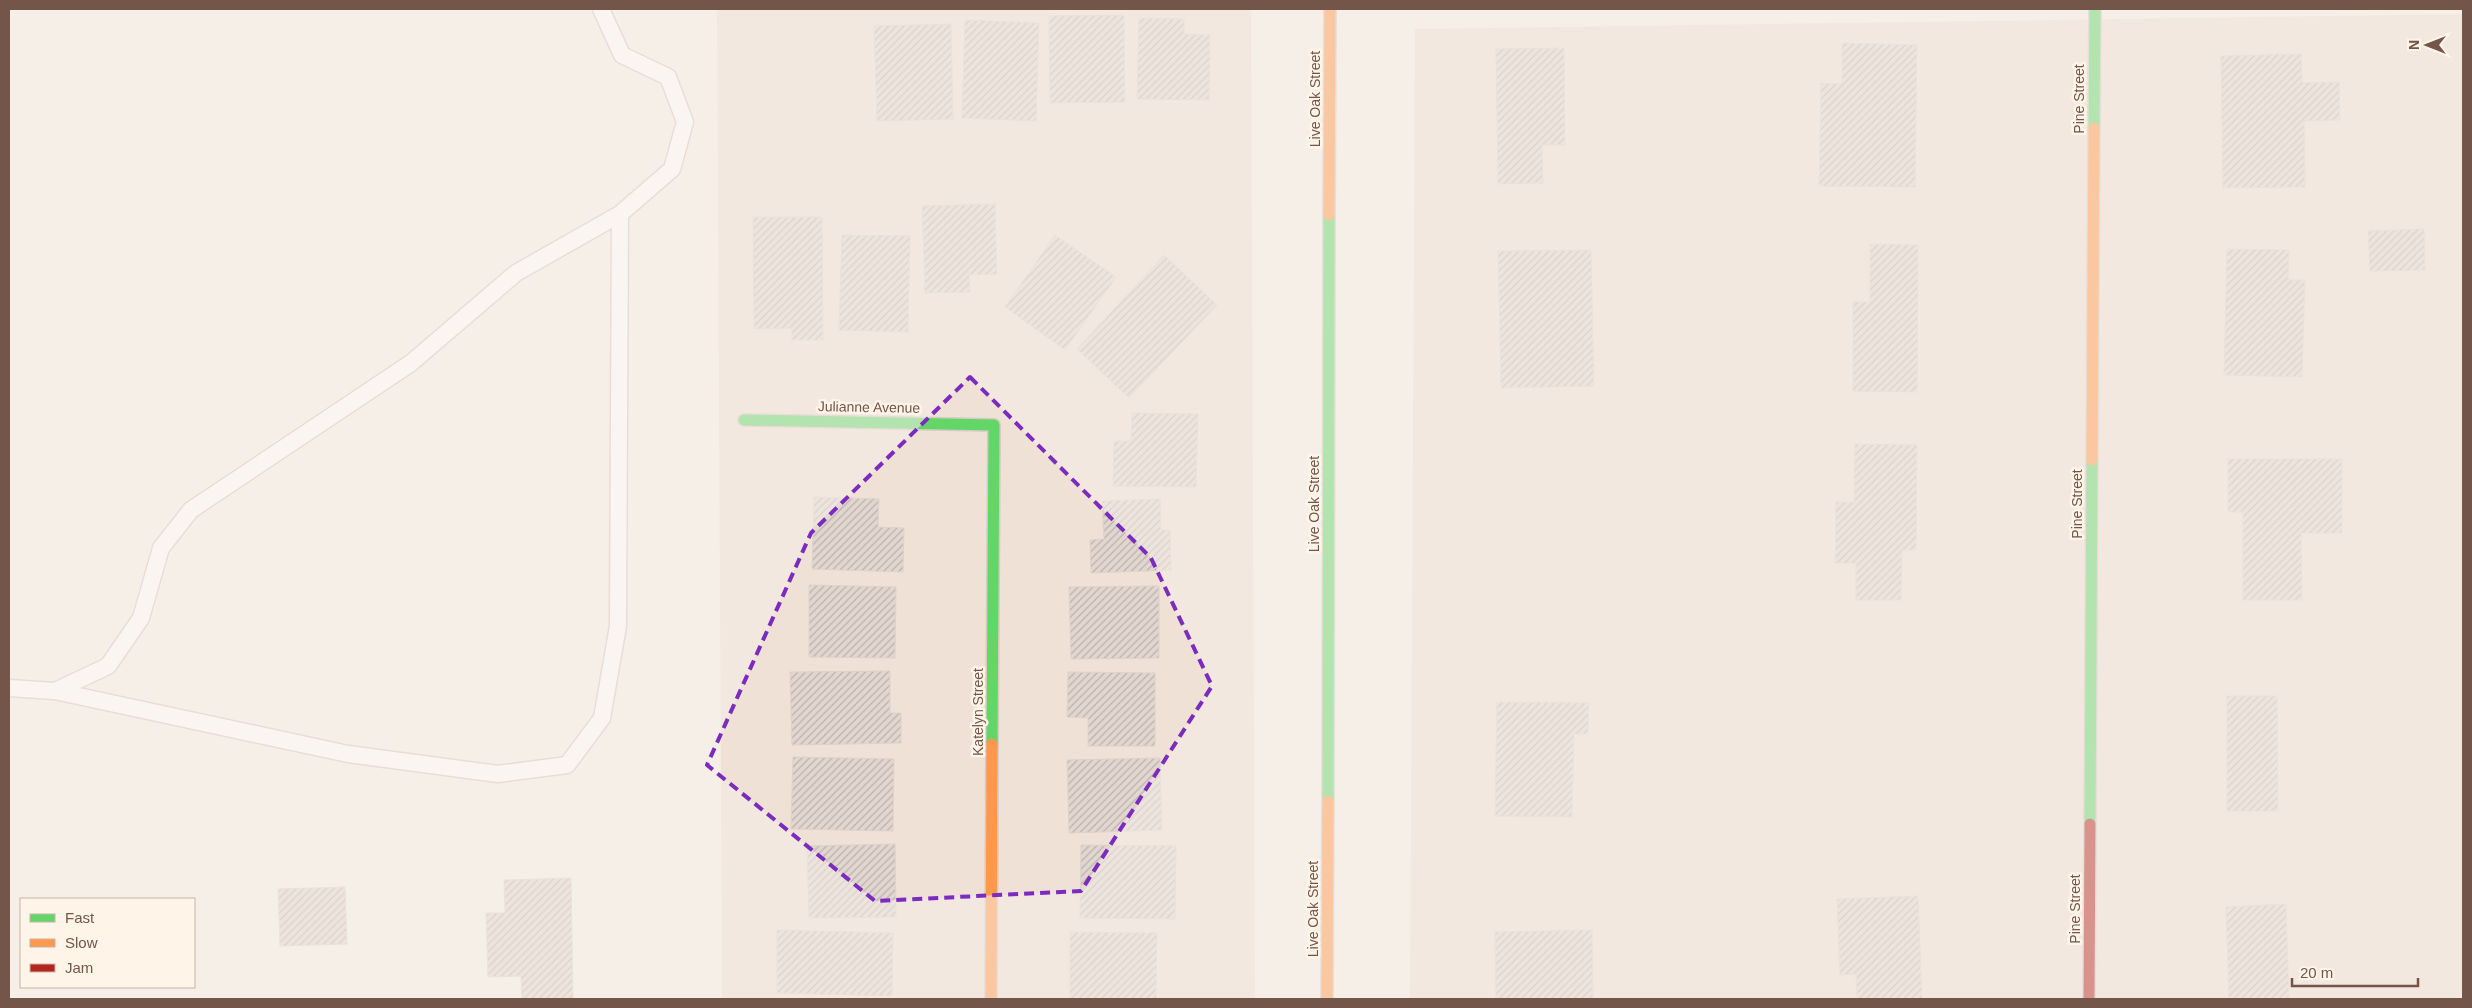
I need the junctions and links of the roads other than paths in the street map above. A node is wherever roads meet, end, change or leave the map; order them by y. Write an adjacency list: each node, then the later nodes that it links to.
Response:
1 (601, 9): 4 (lane)
2 (1330, 9): 10 (street, Live Oak Street)
3 (2095, 9): 11 (street, Pine Street)
4 (620, 214): 8 (lane); 8 (lane)
5 (744, 420): 6 (street, Julianne Avenue)
6 (994, 425): 9 (street, Katelyn Street)
7 (9, 688): 8 (lane)
8 (55, 691)
9 (991, 999)
10 (1327, 999)
11 (2089, 999)

